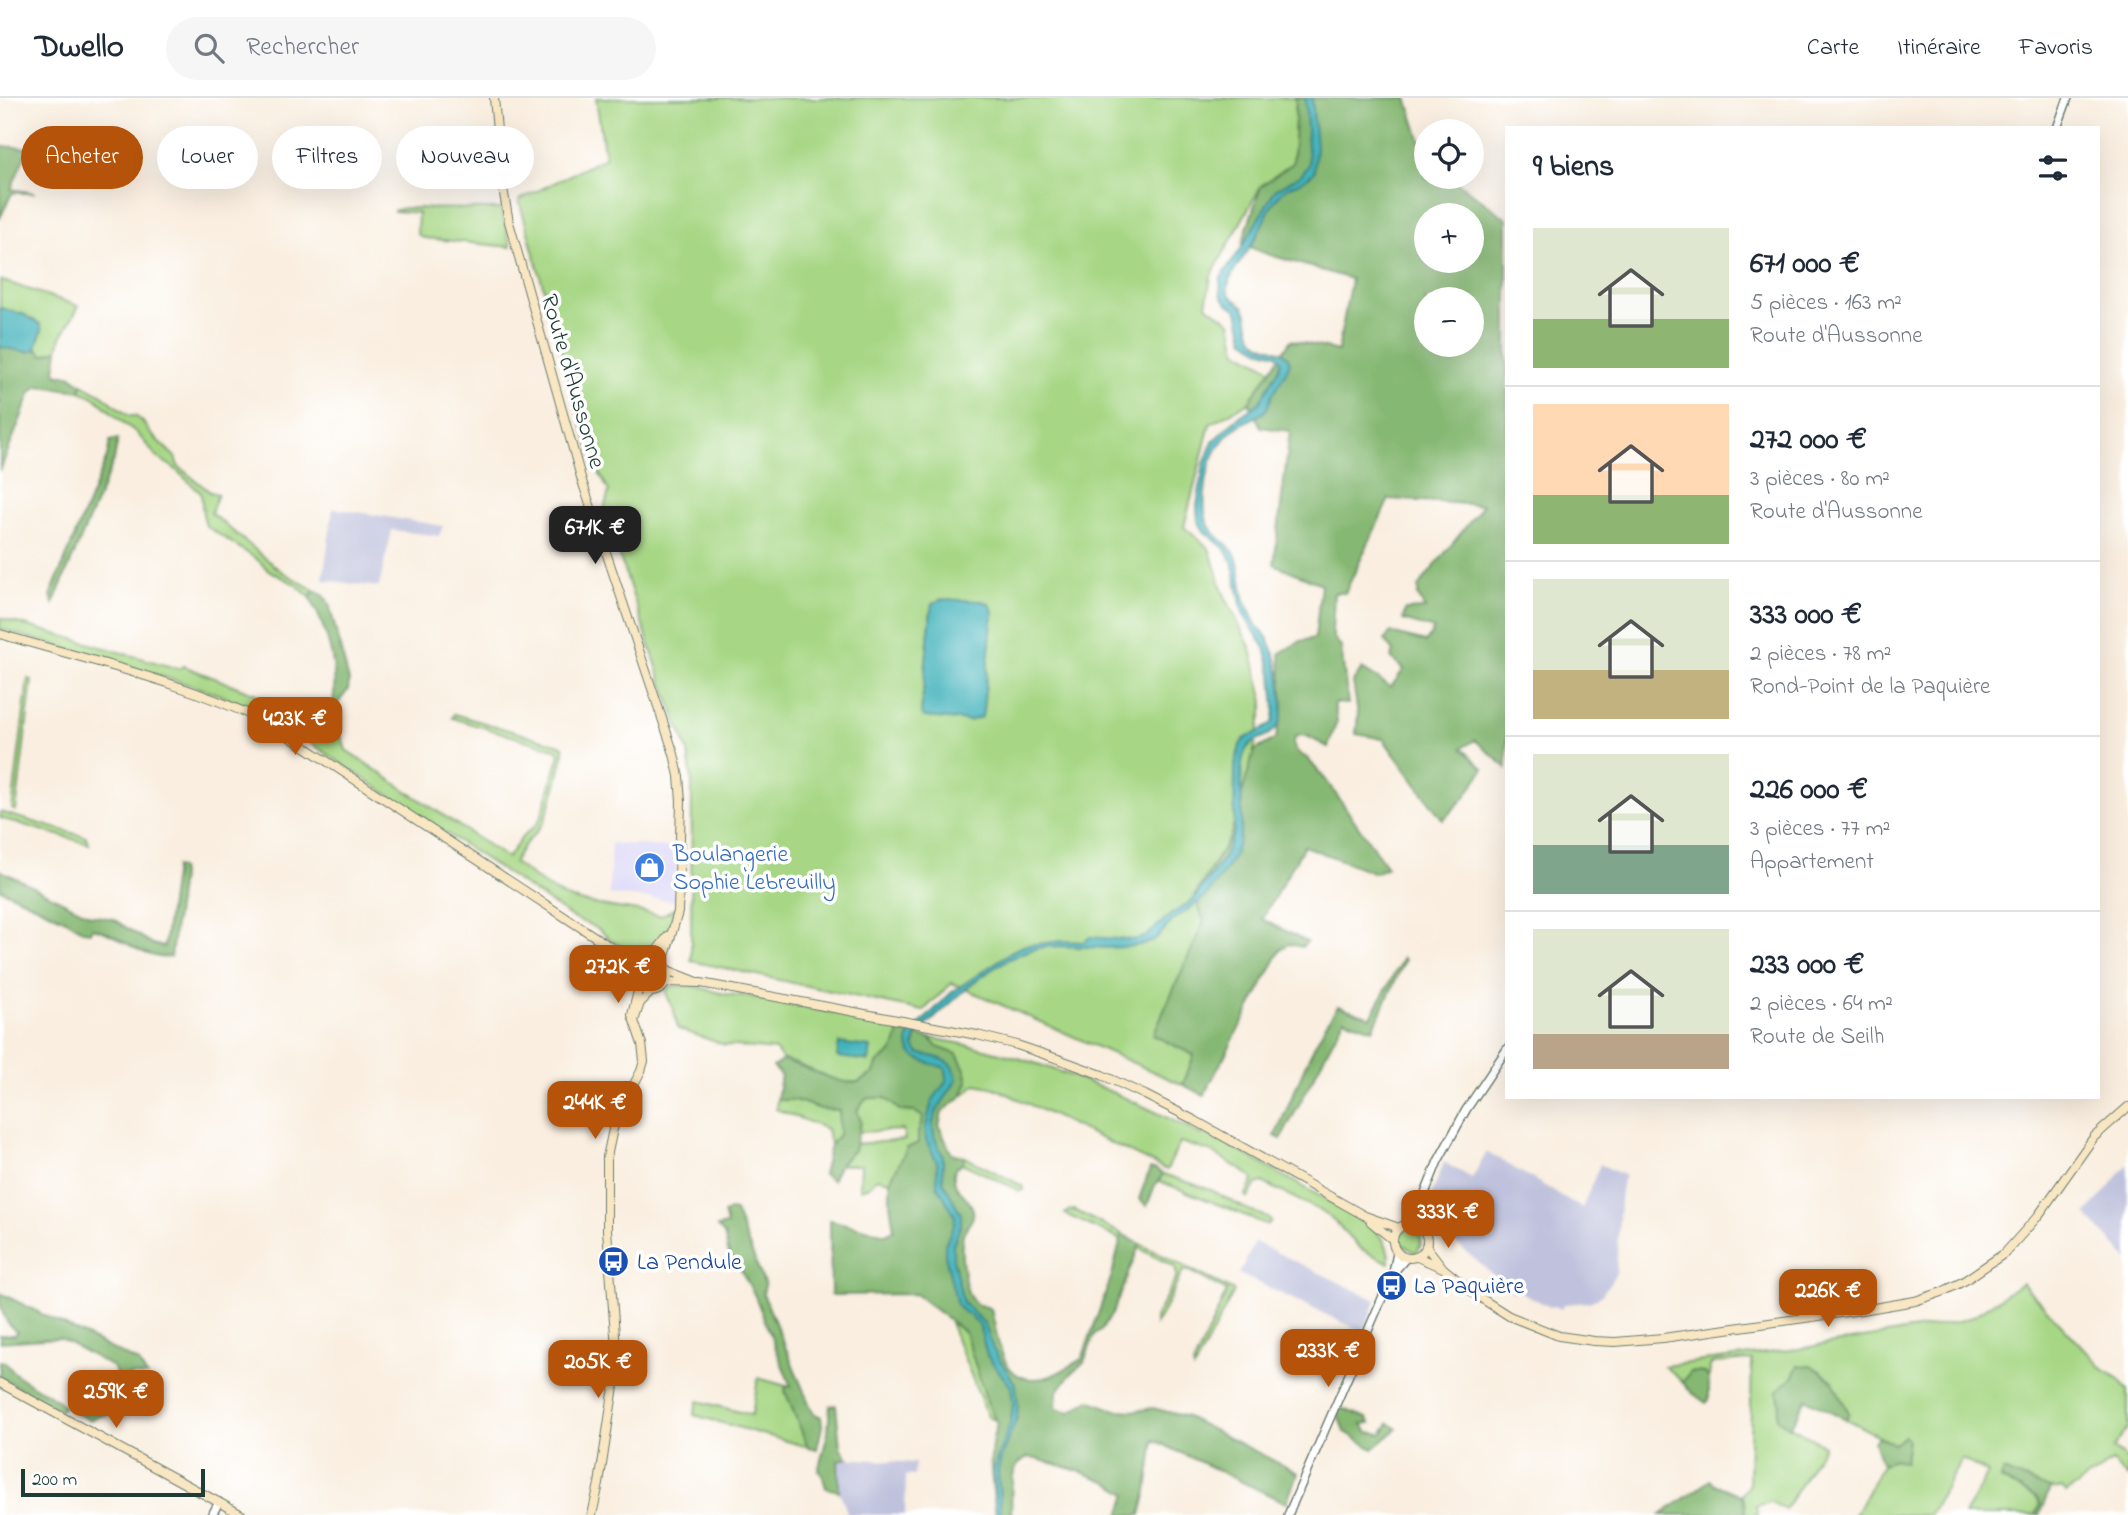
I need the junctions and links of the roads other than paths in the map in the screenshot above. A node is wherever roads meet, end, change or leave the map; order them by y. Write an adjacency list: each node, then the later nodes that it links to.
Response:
1 (494, 98): 5 (main road, Route d'Aussonne)
2 (2068, 98): 3 (street)
3 (2058, 126)
4 (0, 634): 6 (main road)
5 (674, 928): 7 (main road, Route d'Aussonne); 8 (main road, Route d'Aussonne)
6 (609, 946): 7 (main road); 9 (main road)
7 (646, 959): 8 (main road); 9 (main road)
8 (665, 966): 10 (main road); 11 (main road)
9 (634, 971): 12 (main road)
10 (666, 982): 11 (main road); 13 (main road)
11 (701, 984): 18 (main road)
12 (639, 987): 13 (main road); 14 (main road)
13 (651, 992): 14 (main road)
14 (634, 1024): 32 (main road)
15 (1505, 1052): 17 (street)
16 (2128, 1107): 26 (main road)
17 (1422, 1201): 19 (street); 20 (street)
18 (1365, 1216): 19 (main road); 21 (main road)
19 (1403, 1227): 20 (main road); 21 (main road)
20 (1421, 1228): 22 (main road)
21 (1393, 1240): 23 (main road)
22 (1426, 1246): 24 (main road); 26 (main road)
23 (1397, 1253): 25 (main road); 27 (street)
24 (1417, 1257): 25 (main road); 26 (main road)
25 (1406, 1258): 27 (street)
26 (1443, 1268)
27 (1393, 1273): 33 (street)
28 (0, 1383): 29 (main road)
29 (219, 1502): 30 (street); 31 (main road)
30 (212, 1515)
31 (242, 1515)
32 (592, 1515)
33 (1288, 1515)

